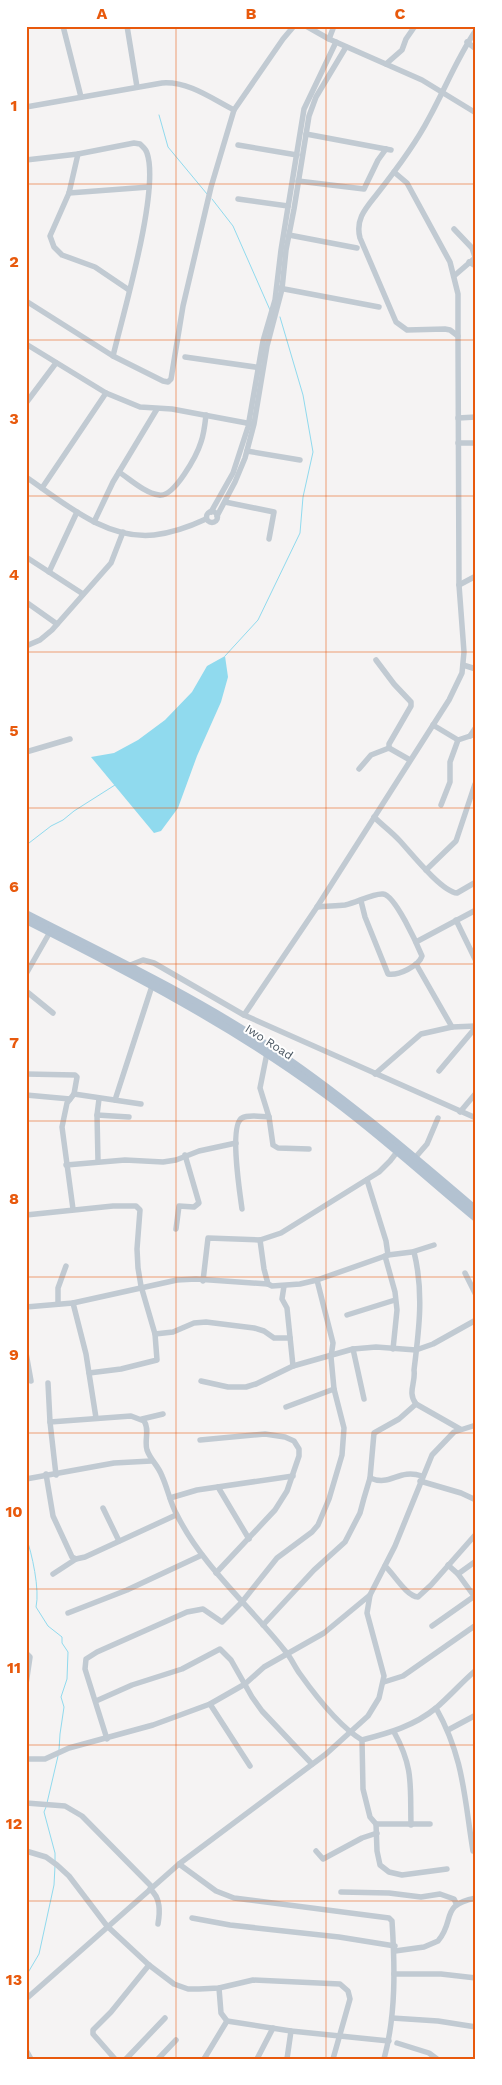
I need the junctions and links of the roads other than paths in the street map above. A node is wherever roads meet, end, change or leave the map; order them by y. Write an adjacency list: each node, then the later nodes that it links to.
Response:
1 (63, 26): 16 (street)
2 (127, 26): 14 (street)
3 (294, 26): 18 (street)
4 (306, 26): 8 (street)
5 (334, 26): 8 (street)
6 (415, 26): 13 (street)
7 (476, 30): 10 (street)
8 (329, 39): 9 (street)
9 (336, 42): 11 (street); 23 (street)
10 (467, 42): 12 (street); 15 (street)
11 (346, 47): 13 (street); 20 (street)
12 (476, 49)
13 (386, 64): 15 (street)
14 (137, 87): 16 (street); 18 (street)
15 (442, 93): 19 (street); 25 (street)
16 (81, 97): 17 (street)
17 (26, 107)
18 (234, 110): 44 (street)
19 (476, 113)
20 (306, 134): 26 (street); 26 (street)
21 (238, 145): 23 (street)
22 (78, 154): 24 (street); 27 (street); 28 (street)
23 (297, 155): 30 (street)
24 (26, 160)
25 (394, 172): 37 (street); 42 (street)
26 (298, 181): 32 (street)
27 (148, 187): 28 (street); 39 (street)
28 (69, 193): 39 (street)
29 (238, 199): 30 (street)
30 (288, 206): 38 (street)
31 (454, 229): 34 (street)
32 (289, 235): 33 (street); 38 (street)
33 (357, 248)
34 (476, 257): 35 (street)
35 (469, 262): 36 (street); 37 (street)
36 (476, 266)
37 (454, 276): 42 (street)
38 (279, 288): 41 (street); 47 (street)
39 (129, 290): 44 (street)
40 (26, 301): 44 (street)
41 (379, 307)
42 (458, 336): 53 (street)
43 (26, 344): 46 (street)
44 (113, 356)
45 (185, 357): 47 (street)
46 (56, 362): 48 (street); 49 (street)
47 (261, 368): 54 (street)
48 (106, 393): 50 (street); 61 (street)
49 (26, 403)
50 (157, 409): 51 (street); 59 (street)
51 (206, 416): 54 (street); 59 (street)
52 (476, 417): 53 (street)
53 (458, 418): 55 (street)
54 (251, 423): 57 (street); 64 (street)
55 (458, 442): 56 (street); 73 (street)
56 (476, 443)
57 (247, 451): 58 (street); 62 (street)
58 (300, 460)
59 (119, 472): 67 (street)
60 (26, 477): 61 (street)
61 (42, 488): 63 (street)
62 (224, 502): 65 (street); 69 (street)
63 (77, 512): 67 (street); 71 (street)
64 (211, 512): 65 (street); 66 (street)
65 (217, 516): 66 (street)
66 (206, 520): 68 (street)
67 (94, 522): 68 (street)
68 (123, 532): 74 (street)
69 (269, 539)
70 (26, 557): 71 (street)
71 (49, 572): 74 (street)
72 (476, 576): 73 (street)
73 (459, 585): 79 (street)
74 (83, 594): 76 (street)
75 (26, 602): 76 (street)
76 (57, 624): 77 (street)
77 (26, 646)
78 (376, 660): 86 (street)
79 (463, 666): 80 (street); 81 (street)
80 (476, 669)
81 (433, 725): 85 (street); 88 (street)
82 (476, 727): 83 (street)
83 (473, 735): 85 (street)
84 (70, 739): 87 (street)
85 (458, 740): 92 (street)
86 (389, 748): 88 (street); 89 (street)
87 (26, 752)
88 (410, 760): 93 (street)
89 (359, 769)
90 (475, 784): 91 (street)
91 (473, 801): 94 (street)
92 (440, 805)
93 (374, 817): 94 (street); 97 (street)
94 (426, 870): 95 (street)
95 (476, 882)
96 (361, 901): 97 (street); 103 (street); 106 (street)
97 (317, 907): 112 (street)
98 (476, 910): 101 (street)
99 (26, 914): 104 (main road, Iwo Road)
100 (26, 920): 102 (main road, Iwo Road)
101 (456, 920): 103 (street); 105 (street)
102 (50, 932): 104 (main road, Iwo Road); 108 (street)
103 (416, 942): 106 (street)
104 (85, 946): 107 (main road, Iwo Road); 109 (main road, Iwo Road)
105 (476, 961)
106 (416, 964): 114 (street)
107 (128, 966): 112 (street); 135 (main road, Iwo Road)
108 (26, 974)
109 (152, 986): 115 (main road, Iwo Road); 123 (street)
110 (26, 991): 111 (street)
111 (53, 1013)
112 (244, 1015): 118 (street)
113 (476, 1026): 114 (street); 116 (street)
114 (452, 1027): 118 (street)
115 (267, 1053): 128 (street); 133 (main road, Iwo Road)
116 (439, 1071)
117 (26, 1074): 121 (street)
118 (375, 1074): 125 (street)
119 (476, 1093): 125 (street)
120 (26, 1095): 121 (street)
121 (72, 1096): 122 (street); 137 (street)
122 (99, 1098): 123 (street); 126 (street)
123 (115, 1100): 124 (street)
124 (141, 1104)
125 (460, 1112): 130 (street)
126 (97, 1115): 127 (street); 136 (street)
127 (129, 1117)
128 (269, 1117): 131 (street); 132 (street)
129 (438, 1118): 135 (street)
130 (476, 1118)
131 (236, 1143): 134 (street); 141 (street)
132 (309, 1149)
133 (396, 1152): 138 (street); 139 (main road, Iwo Road)
134 (185, 1155): 136 (street); 145 (street)
135 (414, 1159): 139 (main road, Iwo Road)
136 (98, 1161): 137 (street)
137 (66, 1165): 140 (street)
138 (367, 1180): 146 (street); 149 (street)
139 (454, 1196): 142 (main road, Iwo Road); 144 (main road, Iwo Road)
140 (73, 1209): 143 (street); 155 (street)
141 (242, 1209)
142 (476, 1210)
143 (26, 1215)
144 (476, 1218)
145 (176, 1228)
146 (260, 1240): 153 (street); 154 (street)
147 (434, 1245): 148 (street)
148 (414, 1252): 149 (street); 168 (street)
149 (386, 1255): 152 (street); 158 (street)
150 (66, 1266): 160 (street)
151 (465, 1273): 157 (street)
152 (317, 1280): 156 (street); 170 (street)
153 (203, 1281): 154 (street); 155 (street)
154 (268, 1284): 156 (street)
155 (141, 1286): 159 (street); 164 (street)
156 (284, 1286): 165 (street)
157 (476, 1295)
158 (396, 1300): 162 (street); 167 (street)
159 (73, 1303): 160 (street); 172 (street)
160 (58, 1304): 161 (street)
161 (26, 1308)
162 (347, 1315)
163 (476, 1320): 168 (street)
164 (155, 1334): 165 (street); 172 (street)
165 (290, 1338): 171 (street)
166 (353, 1349): 167 (street); 170 (street); 177 (street)
167 (393, 1350): 168 (street)
168 (416, 1350): 178 (street)
169 (26, 1353): 173 (street)
170 (331, 1357): 171 (street); 176 (street)
171 (293, 1366): 174 (street)
172 (89, 1373): 181 (street)
173 (31, 1381)
174 (201, 1381)
175 (48, 1383): 183 (street)
176 (334, 1389): 179 (street); 212 (street)
177 (364, 1400)
178 (416, 1404): 185 (street); 191 (street)
179 (286, 1407)
180 (163, 1414): 182 (street)
181 (96, 1418): 182 (street); 183 (street)
182 (142, 1419): 187 (street)
183 (50, 1422): 189 (street)
184 (476, 1425): 185 (street)
185 (460, 1430): 193 (street)
186 (200, 1440): 190 (street)
187 (152, 1461): 189 (street); 195 (street)
188 (46, 1474): 189 (street); 192 (street); 203 (street)
189 (56, 1475)
190 (293, 1476): 194 (street); 200 (street)
191 (370, 1478): 193 (street); 214 (street)
192 (26, 1479)
193 (421, 1479): 196 (street); 206 (street)
194 (218, 1487): 195 (street); 200 (street)
195 (170, 1498): 198 (street)
196 (476, 1500)
197 (103, 1508): 201 (street)
198 (176, 1515): 201 (street); 202 (street)
199 (476, 1534): 205 (street)
200 (249, 1539): 207 (street)
201 (119, 1541): 203 (street)
202 (202, 1555): 207 (street); 213 (street)
203 (76, 1559): 208 (street)
204 (476, 1561): 209 (street)
205 (448, 1565): 206 (street); 209 (street)
206 (384, 1566): 210 (street)
207 (216, 1573): 212 (street)
208 (53, 1574)
209 (458, 1574): 211 (street)
210 (370, 1595): 217 (street); 220 (street)
211 (475, 1595): 216 (street)
212 (242, 1602): 214 (street); 223 (street)
213 (68, 1613)
214 (263, 1625): 217 (street)
215 (476, 1625): 220 (street)
216 (432, 1626)
217 (287, 1653): 222 (street); 229 (street)
218 (26, 1654): 221 (street)
219 (476, 1670): 225 (street)
220 (384, 1682): 229 (street)
221 (26, 1684)
222 (245, 1684): 223 (street); 224 (street); 233 (street)
223 (96, 1701): 230 (street)
224 (210, 1704): 230 (street); 234 (street)
225 (436, 1708): 227 (street); 228 (street)
226 (476, 1715): 227 (street)
227 (448, 1730): 242 (street)
228 (394, 1732): 231 (street); 238 (street)
229 (350, 1733): 231 (street); 233 (street)
230 (107, 1739): 232 (street)
231 (362, 1740): 236 (street)
232 (26, 1759)
233 (312, 1764): 243 (street)
234 (250, 1766)
235 (26, 1803): 245 (street)
236 (376, 1824): 238 (street); 239 (street)
237 (430, 1824): 238 (street)
238 (411, 1825)
239 (377, 1833): 241 (street); 244 (street)
240 (26, 1851): 251 (street)
241 (316, 1851)
242 (473, 1851)
243 (179, 1864): 245 (street); 252 (street)
244 (447, 1869)
245 (151, 1888): 250 (street); 251 (street)
246 (341, 1892): 248 (street)
247 (476, 1898): 248 (street)
248 (456, 1903): 252 (street)
249 (192, 1918): 252 (street)
250 (158, 1924)
251 (107, 1926): 253 (street); 257 (street)
252 (395, 1949): 254 (street)
253 (149, 1965): 256 (street); 270 (street)
254 (394, 1974): 255 (street); 259 (street)
255 (476, 1978)
256 (219, 1988): 260 (street); 264 (street)
257 (26, 2000)
258 (165, 2018): 271 (street)
259 (392, 2018): 261 (street); 266 (street)
260 (227, 2021): 262 (street); 273 (street)
261 (476, 2027)
262 (273, 2028): 263 (street); 274 (street)
263 (291, 2032): 264 (street); 275 (street)
264 (339, 2037): 266 (street); 276 (street)
265 (176, 2040): 272 (street)
266 (389, 2041): 277 (street)
267 (397, 2043): 278 (street)
268 (26, 2050): 269 (street)
269 (32, 2059)
270 (115, 2059)
271 (126, 2059)
272 (158, 2059)
273 (204, 2059)
274 (257, 2059)
275 (287, 2059)
276 (333, 2059)
277 (384, 2059)
278 (438, 2059)

